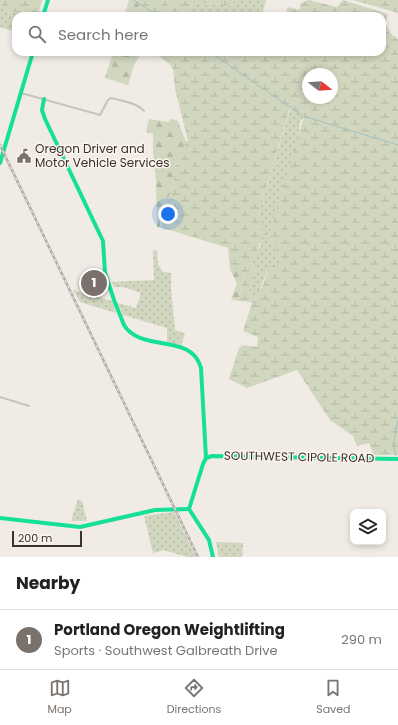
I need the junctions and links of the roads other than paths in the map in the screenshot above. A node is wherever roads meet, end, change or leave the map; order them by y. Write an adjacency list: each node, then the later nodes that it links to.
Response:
1 (48, 0): 2 (main road)
2 (44, 12)
3 (32, 56): 4 (main road)
4 (21, 93): 5 (street); 7 (main road)
5 (44, 99): 6 (street); 10 (main road)
6 (144, 111)
7 (0, 163)
8 (0, 397): 9 (street)
9 (29, 406)
10 (206, 458): 11 (main road, SOUTHWEST CIPOLE ROAD); 12 (main road, SOUTHWEST CIPOLE ROAD)
11 (398, 459)
12 (190, 509): 13 (main road); 14 (main road)
13 (0, 518)
14 (213, 557)

